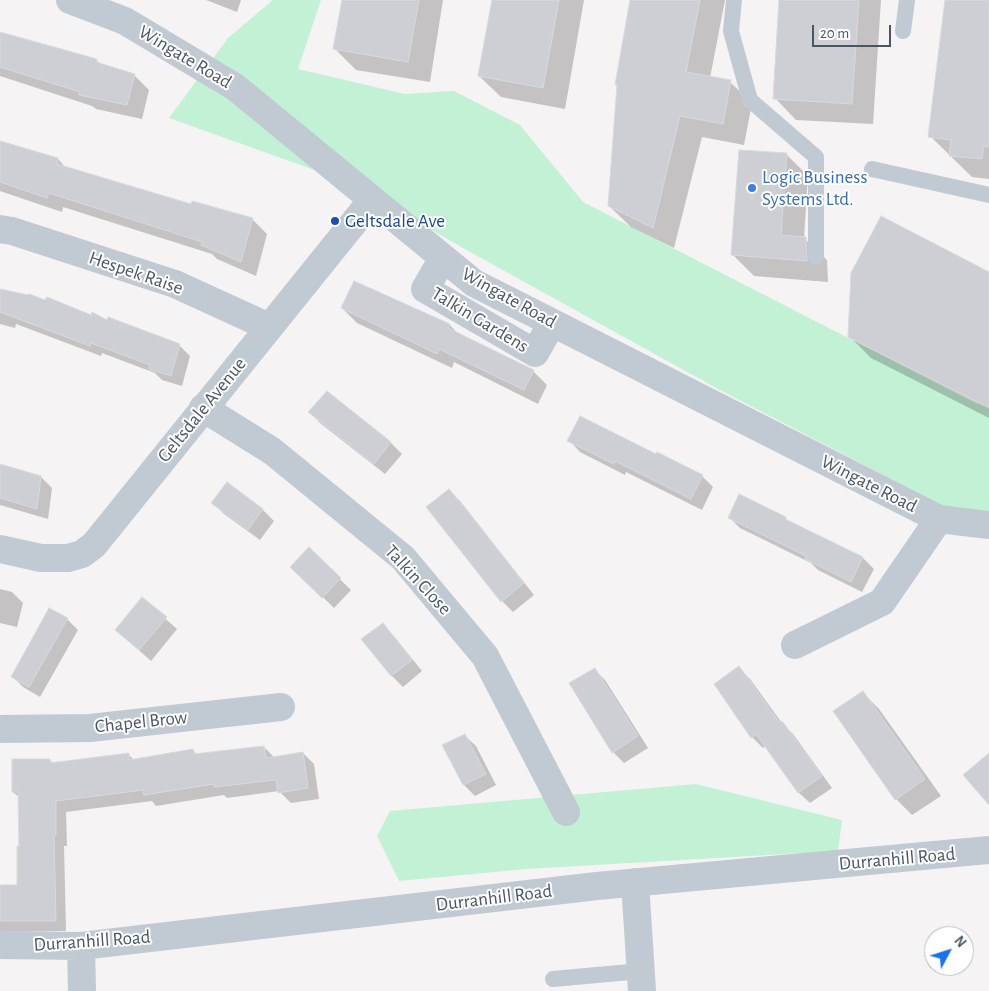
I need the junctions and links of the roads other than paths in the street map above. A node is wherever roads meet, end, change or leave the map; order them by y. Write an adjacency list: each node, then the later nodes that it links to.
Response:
1 (70, 0): 7 (street, Wingate Road)
2 (734, 0): 9 (lane)
3 (906, 0): 4 (lane)
4 (903, 31)
5 (872, 169): 6 (lane)
6 (989, 195)
7 (372, 200): 10 (street, Geltsdale Avenue); 12 (street, Wingate Road)
8 (0, 229): 10 (street, Hespek Raise)
9 (816, 257)
10 (269, 327): 11 (street, Geltsdale Avenue)
11 (203, 408): 14 (street, Geltsdale Avenue); 18 (street, Talkin Close)
12 (939, 519): 13 (street, Wingate Road); 15 (street)
13 (989, 525)
14 (0, 549)
15 (795, 645)
16 (281, 707): 17 (street, Chapel Brow)
17 (0, 729)
18 (566, 812)
19 (989, 851): 20 (street, Durranhill Road)
20 (635, 882): 22 (street, Durranhill Road); 24 (street)
21 (0, 945): 22 (street, Durranhill Road)
22 (81, 946): 25 (street)
23 (553, 980): 24 (lane)
24 (641, 981)
25 (82, 991)

